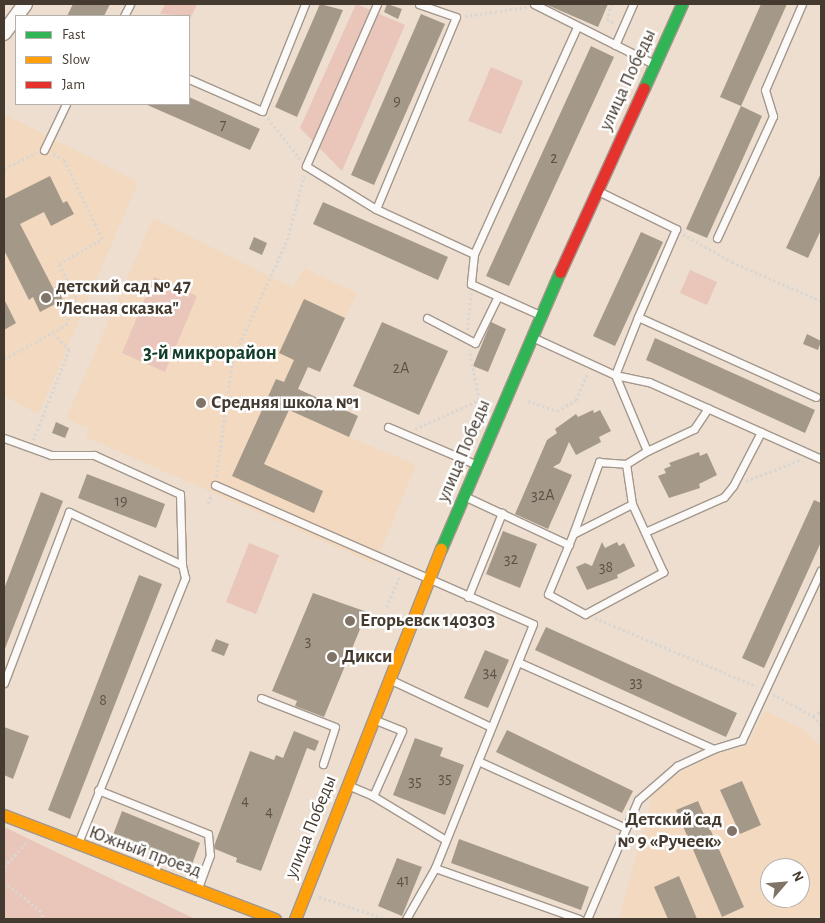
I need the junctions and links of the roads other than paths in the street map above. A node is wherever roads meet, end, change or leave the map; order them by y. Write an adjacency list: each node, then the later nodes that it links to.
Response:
1 (25, 4): 9 (street)
2 (305, 4): 13 (lane)
3 (377, 4): 17 (lane)
4 (419, 4): 17 (lane)
5 (633, 4): 11 (lane)
6 (682, 4): 12 (street, улица Победы)
7 (802, 4): 18 (lane)
8 (533, 5): 10 (lane)
9 (18, 15)
10 (577, 27): 11 (lane); 19 (lane)
11 (615, 45): 12 (lane)
12 (655, 64): 16 (street, улица Победы)
13 (190, 79)
14 (66, 105): 15 (lane)
15 (44, 150)
16 (597, 190): 21 (street, улица Победы); 22 (lane)
17 (376, 209): 19 (lane)
18 (718, 238)
19 (474, 254): 20 (lane)
20 (498, 296): 21 (lane); 23 (lane)
21 (540, 315): 24 (street, улица Победы)
22 (638, 317): 25 (lane); 26 (lane)
23 (427, 318)
24 (531, 337): 25 (lane); 34 (street, улица Победы)
25 (614, 375): 27 (lane); 31 (lane)
26 (816, 397)
27 (708, 408): 29 (lane); 31 (lane)
28 (388, 427): 34 (lane)
29 (761, 432): 32 (lane); 39 (lane)
30 (4, 438): 42 (lane)
31 (647, 451): 33 (lane)
32 (821, 458)
33 (626, 464): 37 (lane); 40 (lane)
34 (477, 465): 36 (street, улица Победы)
35 (215, 485): 44 (lane)
36 (464, 495): 38 (lane); 44 (street, улица Победы)
37 (632, 504): 39 (lane); 40 (lane)
38 (502, 513): 41 (lane); 45 (lane)
39 (645, 532): 41 (lane)
40 (573, 534): 41 (lane)
41 (568, 545)
42 (182, 565): 48 (lane); 56 (lane)
43 (821, 570): 52 (lane)
44 (428, 580): 45 (lane); 47 (street, улица Победы)
45 (468, 597): 46 (lane)
46 (518, 662): 51 (lane); 52 (lane)
47 (389, 679): 50 (street, улица Победы); 51 (lane)
48 (4, 683)
49 (261, 698): 54 (lane)
50 (373, 719): 55 (street, улица Победы); 57 (lane)
51 (491, 727): 53 (lane)
52 (713, 749): 59 (lane)
53 (478, 762): 59 (lane); 60 (lane)
54 (323, 764)
55 (347, 784): 57 (lane); 65 (street, улица Победы)
56 (98, 790): 61 (lane); 63 (lane)
57 (373, 796): 60 (lane)
58 (4, 815): 61 (street, Южный проезд)
59 (626, 828): 68 (lane)
60 (446, 840): 62 (lane)
61 (77, 846): 63 (street, Южный проезд)
62 (436, 868): 66 (lane); 67 (lane)
63 (197, 890): 64 (street, Южный проезд)
64 (275, 919)
65 (295, 919)
66 (406, 919)
67 (579, 919)
68 (587, 919)

